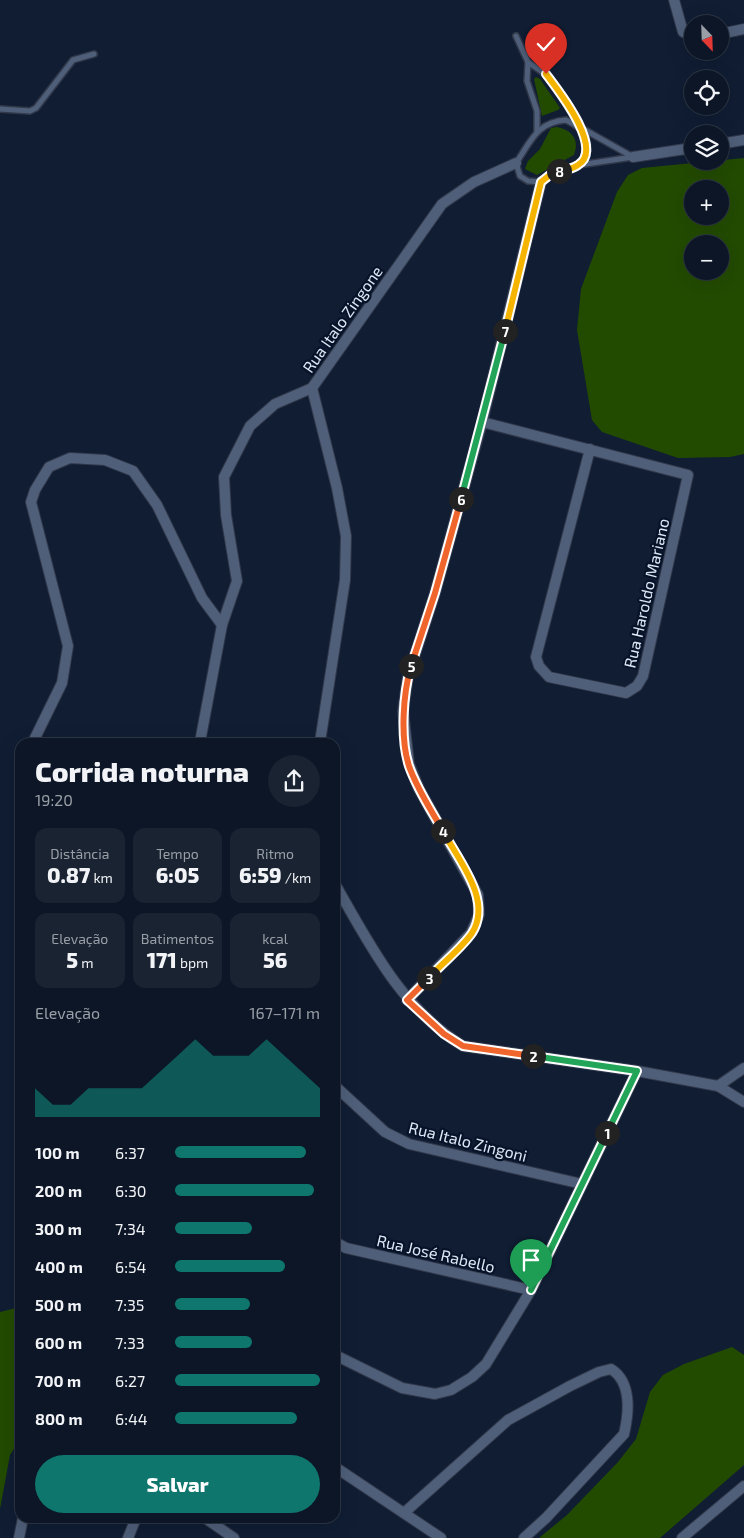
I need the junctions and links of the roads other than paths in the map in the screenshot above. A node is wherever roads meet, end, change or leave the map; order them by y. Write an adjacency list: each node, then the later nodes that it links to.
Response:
1 (674, 0): 3 (street)
2 (744, 29): 4 (street)
3 (684, 32)
4 (729, 32)
5 (516, 36): 7 (lane)
6 (94, 54): 8 (lane)
7 (528, 62): 9 (lane); 10 (lane)
8 (0, 109)
9 (578, 126): 10 (lane); 14 (lane); 16 (lane)
10 (537, 131): 15 (lane)
11 (744, 140): 12 (street)
12 (729, 142)
13 (684, 149): 14 (street)
14 (633, 157): 16 (lane)
15 (516, 163): 17 (lane); 18 (street, Rua Italo Zingone)
16 (579, 165): 17 (lane)
17 (541, 182): 19 (street)
18 (312, 388): 21 (street, Rua Italo Zingone); 24 (street)
19 (482, 422): 20 (street); 26 (street)
20 (590, 449): 20 (street, Rua Haroldo Mariano)
21 (222, 625): 22 (street); 23 (street)
22 (35, 738)
23 (201, 738)
24 (321, 738)
25 (340, 893): 26 (street)
26 (407, 1000): 28 (street)
27 (744, 1068): 29 (street)
28 (637, 1071): 29 (street); 32 (street)
29 (718, 1086): 31 (street)
30 (340, 1091): 32 (street, Rua Italo Zingoni)
31 (744, 1102)
32 (582, 1184): 34 (street)
33 (340, 1245): 34 (street, Rua José Rabello)
34 (531, 1290): 35 (street)
35 (340, 1357)
36 (340, 1470): 38 (street)
37 (744, 1486): 47 (street)
38 (404, 1512): 45 (street); 46 (street)
39 (22, 1523): 42 (street)
40 (134, 1523): 43 (street)
41 (212, 1523): 44 (street)
42 (19, 1538)
43 (128, 1538)
44 (234, 1538)
45 (441, 1538)
46 (524, 1538)
47 (682, 1538)

